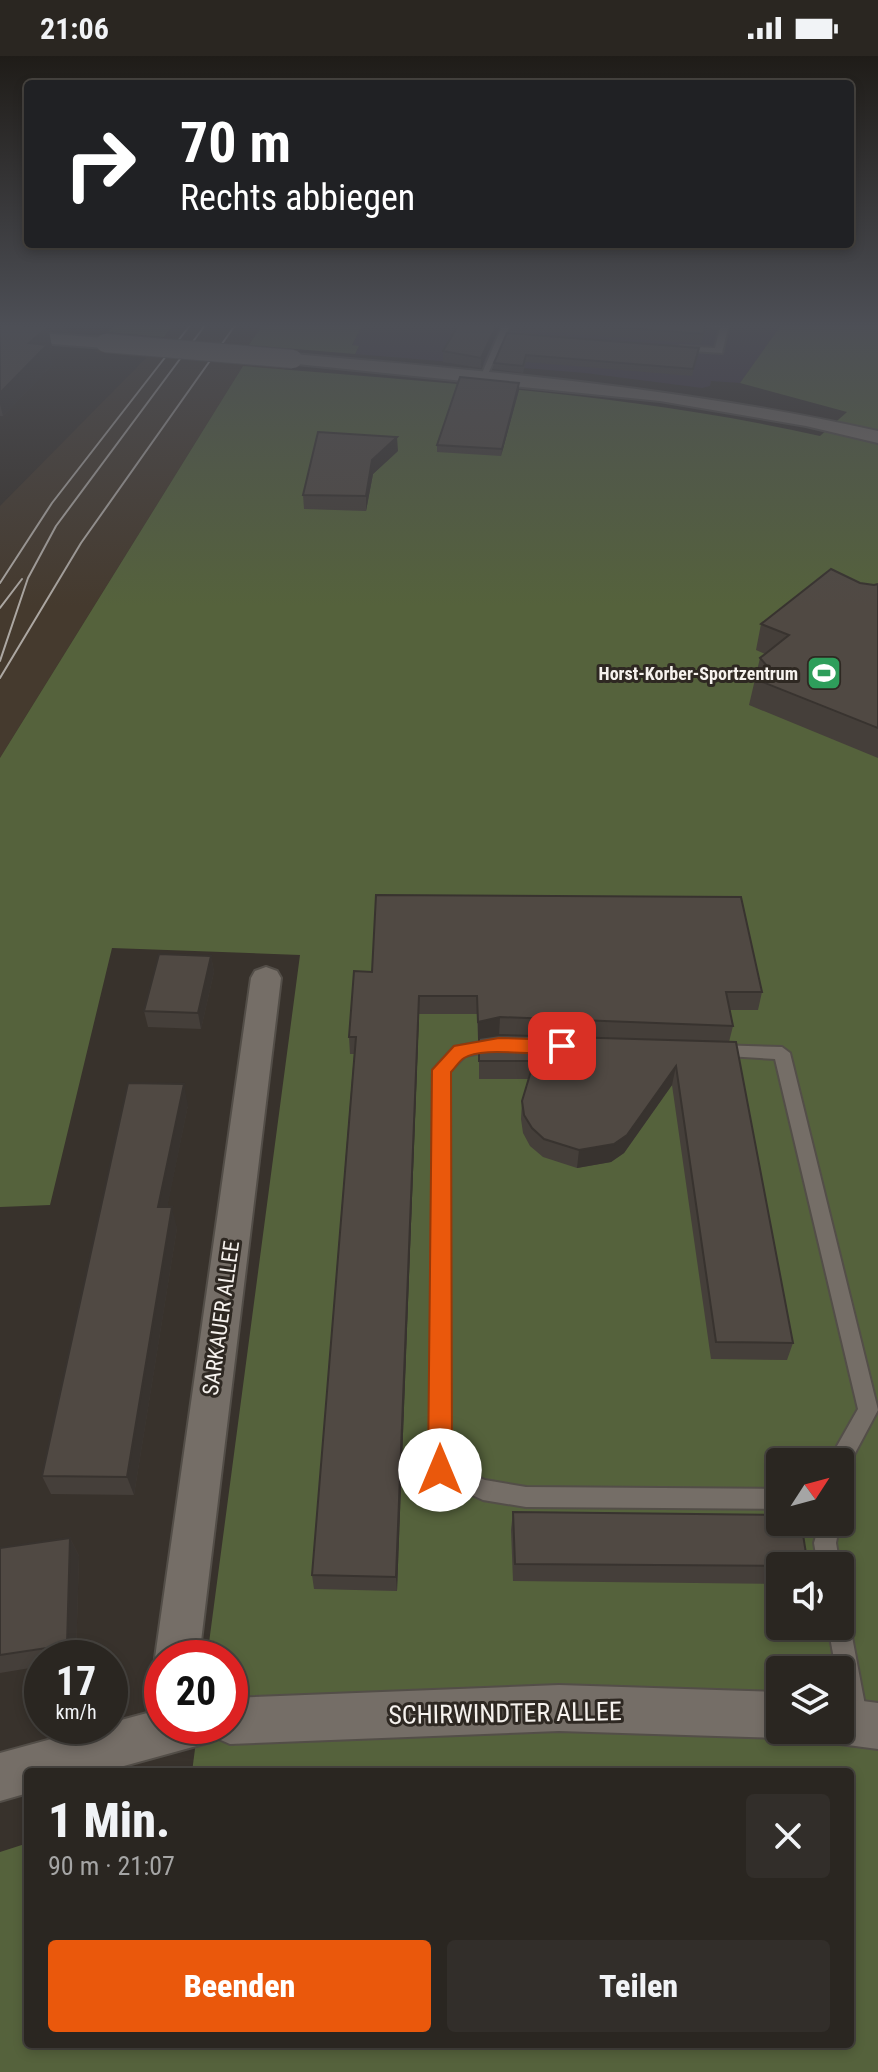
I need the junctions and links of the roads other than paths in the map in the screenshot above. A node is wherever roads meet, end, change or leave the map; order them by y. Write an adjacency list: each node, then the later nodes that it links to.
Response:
1 (799, 418): 2 (street)
2 (878, 437)
3 (266, 978): 8 (street, SARKAUER ALLEE)
4 (514, 1045): 7 (lane)
5 (703, 1051): 6 (lane)
6 (847, 1448)
7 (766, 1499)
8 (179, 1640)
9 (842, 1640): 12 (lane)
10 (766, 1715): 11 (street, SCHIRWINDTER ALLEE)
11 (248, 1720)
12 (858, 1723)
13 (144, 1737): 14 (street)
14 (32, 1768)
15 (24, 1770): 16 (street)
16 (0, 1777)

